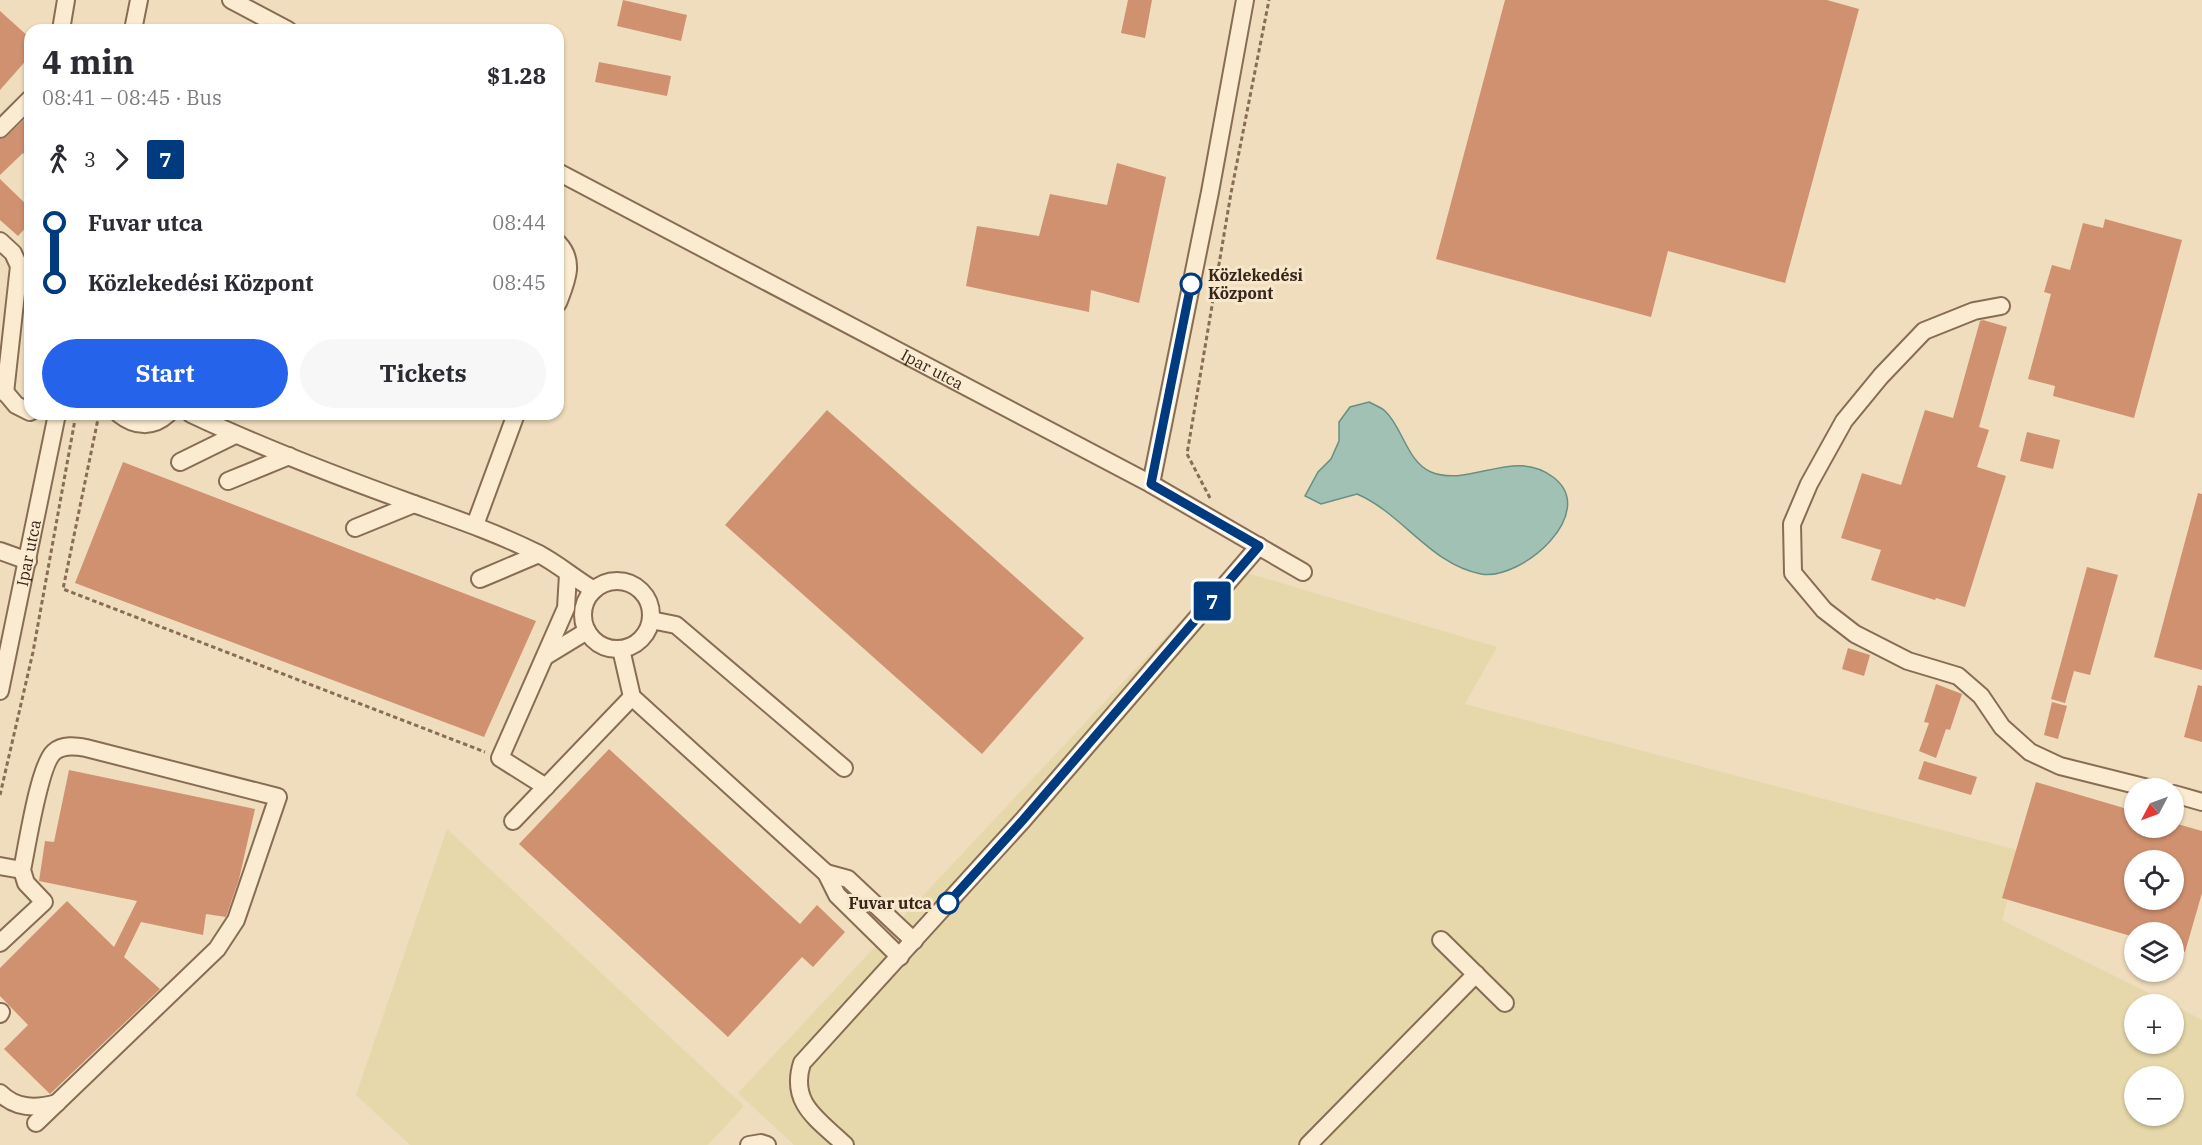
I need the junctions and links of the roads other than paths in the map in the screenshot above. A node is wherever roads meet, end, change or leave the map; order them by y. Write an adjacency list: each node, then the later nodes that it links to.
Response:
1 (66, 0): 5 (street)
2 (139, 0): 6 (street)
3 (231, 0): 7 (street)
4 (1245, 0): 26 (street)
5 (62, 24)
6 (134, 24)
7 (277, 24)
8 (24, 105): 9 (street)
9 (0, 129)
10 (564, 175): 26 (street, Ipar utca)
11 (0, 241): 15 (street)
12 (564, 251): 13 (street)
13 (564, 288)
14 (2001, 306): 45 (street)
15 (2, 390): 16 (street)
16 (24, 409)
17 (56, 420): 33 (street, Ipar utca)
18 (127, 420): 19 (street)
19 (160, 420)
20 (204, 420): 22 (street)
21 (514, 420): 28 (street)
22 (235, 435): 23 (street); 24 (street)
23 (289, 456): 25 (street); 27 (street)
24 (180, 462)
25 (228, 481)
26 (1151, 484): 30 (street, Ipar utca)
27 (414, 504): 28 (street); 29 (street)
28 (475, 525): 32 (street)
29 (355, 528)
30 (1259, 546): 34 (street, Ipar utca); 54 (street)
31 (0, 551): 33 (street)
32 (539, 554): 35 (street); 36 (street)
33 (28, 561): 42 (street, Ipar utca)
34 (1303, 572)
35 (568, 574): 37 (street); 41 (street)
36 (480, 579)
37 (594, 590): 38 (street); 39 (street)
38 (651, 620): 40 (street); 44 (street)
39 (587, 631): 40 (street); 41 (street)
40 (621, 649): 43 (street)
41 (546, 656): 46 (street)
42 (0, 691)
43 (632, 696): 46 (street); 52 (street)
44 (844, 768)
45 (2124, 782)
46 (546, 787): 49 (street)
47 (2184, 798): 48 (street)
48 (2202, 802)
49 (513, 821)
50 (0, 866): 51 (street)
51 (22, 870): 55 (street); 60 (street)
52 (826, 873): 54 (street); 56 (street)
53 (1441, 940): 57 (street)
54 (914, 941): 56 (street)
55 (0, 944)
56 (900, 957): 64 (street)
57 (1476, 974): 58 (street); 65 (street)
58 (1505, 1003)
59 (0, 1093): 60 (street)
60 (57, 1102): 61 (street)
61 (36, 1123)
62 (749, 1145): 63 (street)
63 (767, 1145)
64 (845, 1145)
65 (1308, 1145)

